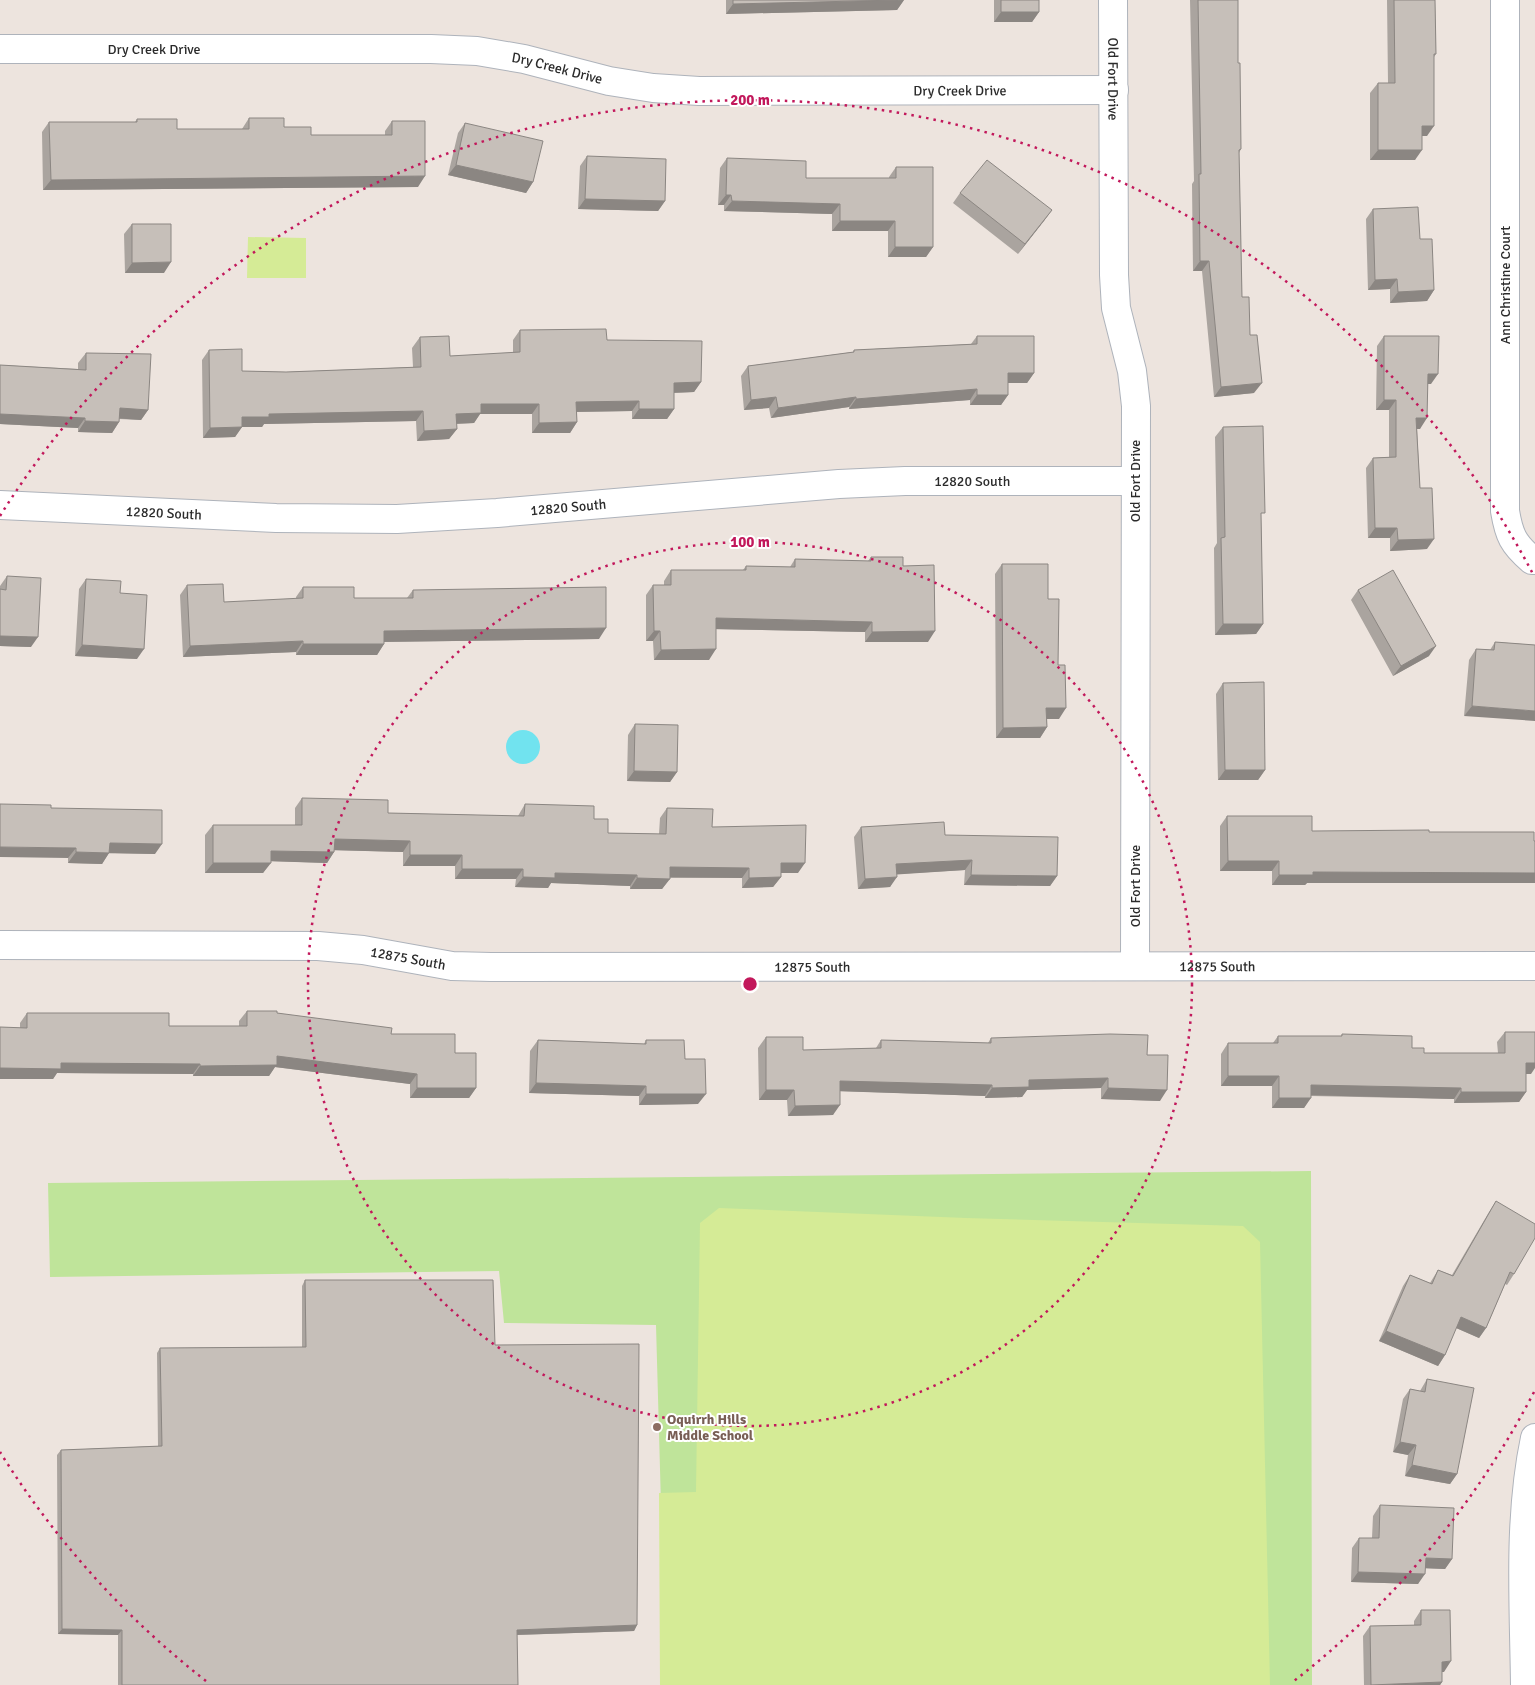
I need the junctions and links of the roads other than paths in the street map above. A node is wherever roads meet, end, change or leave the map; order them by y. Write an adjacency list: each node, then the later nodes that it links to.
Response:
1 (1113, 0): 4 (street, Old Fort Drive)
2 (1505, 0): 7 (street, Ann Christine Court)
3 (0, 49): 4 (street, Dry Creek Drive)
4 (1114, 90): 5 (street, Old Fort Drive)
5 (1135, 481): 6 (street, 12820 South); 9 (street, Old Fort Drive)
6 (0, 505)
7 (1533, 560)
8 (0, 945): 9 (street, 12875 South)
9 (1135, 965): 10 (street, 12875 South)
10 (1535, 966)
11 (1535, 1438): 12 (street)
12 (1525, 1685)

